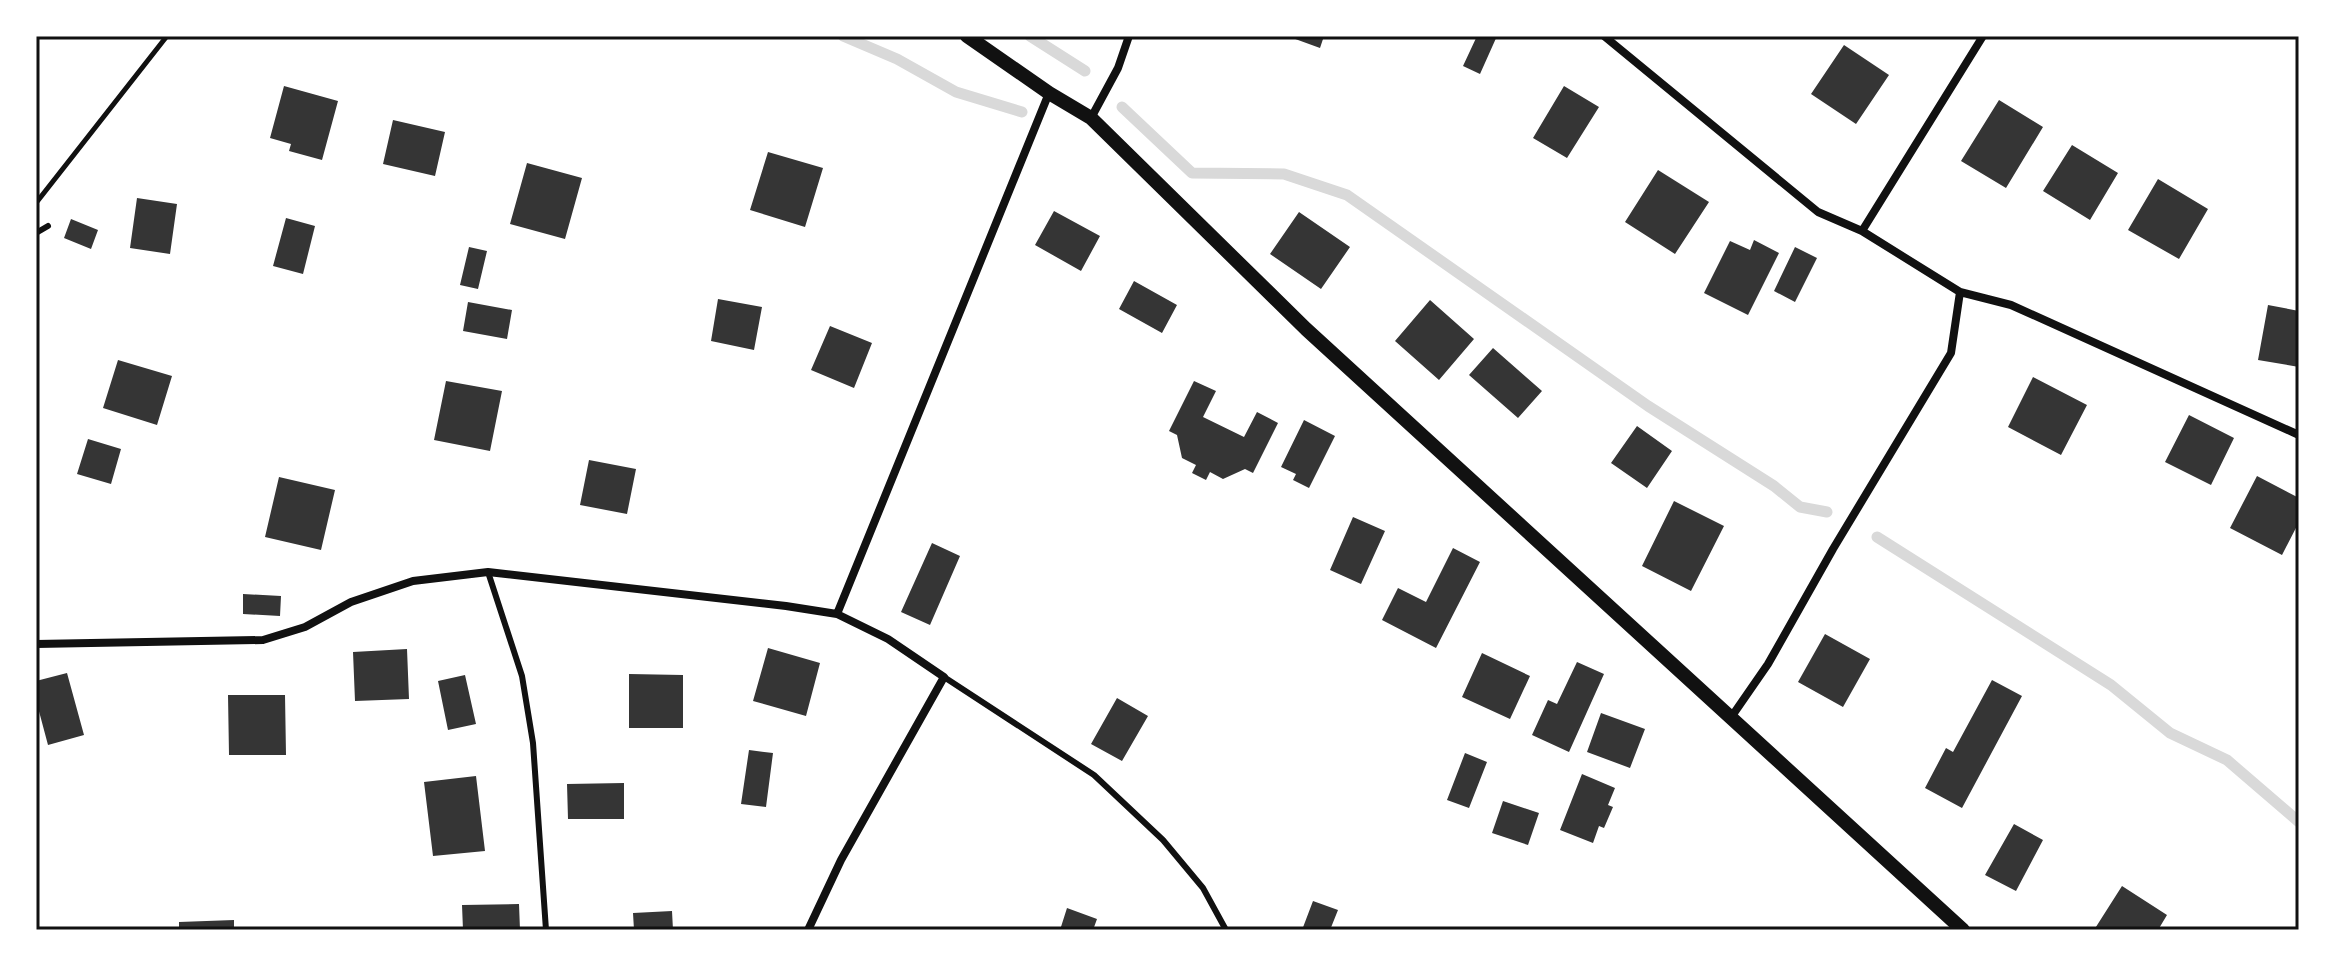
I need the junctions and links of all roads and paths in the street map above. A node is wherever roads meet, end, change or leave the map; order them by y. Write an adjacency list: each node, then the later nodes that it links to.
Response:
1 (167, 36): 8 (path)
2 (967, 36): 6 (street)
3 (1129, 36): 7 (street)
4 (1604, 36): 10 (street)
5 (1983, 36): 10 (street)
6 (1049, 93): 7 (street); 15 (street)
7 (1091, 118): 18 (street)
8 (36, 203)
9 (48, 226): 11 (lane)
10 (1862, 231): 12 (street)
11 (36, 233)
12 (1960, 292): 13 (street); 18 (street)
13 (2299, 435)
14 (488, 572): 15 (street); 16 (street); 19 (lane)
15 (837, 614): 17 (street)
16 (36, 644)
17 (944, 677): 20 (street); 21 (lane)
18 (1732, 716): 22 (street)
19 (546, 930)
20 (808, 930)
21 (1226, 930)
22 (1963, 930)

